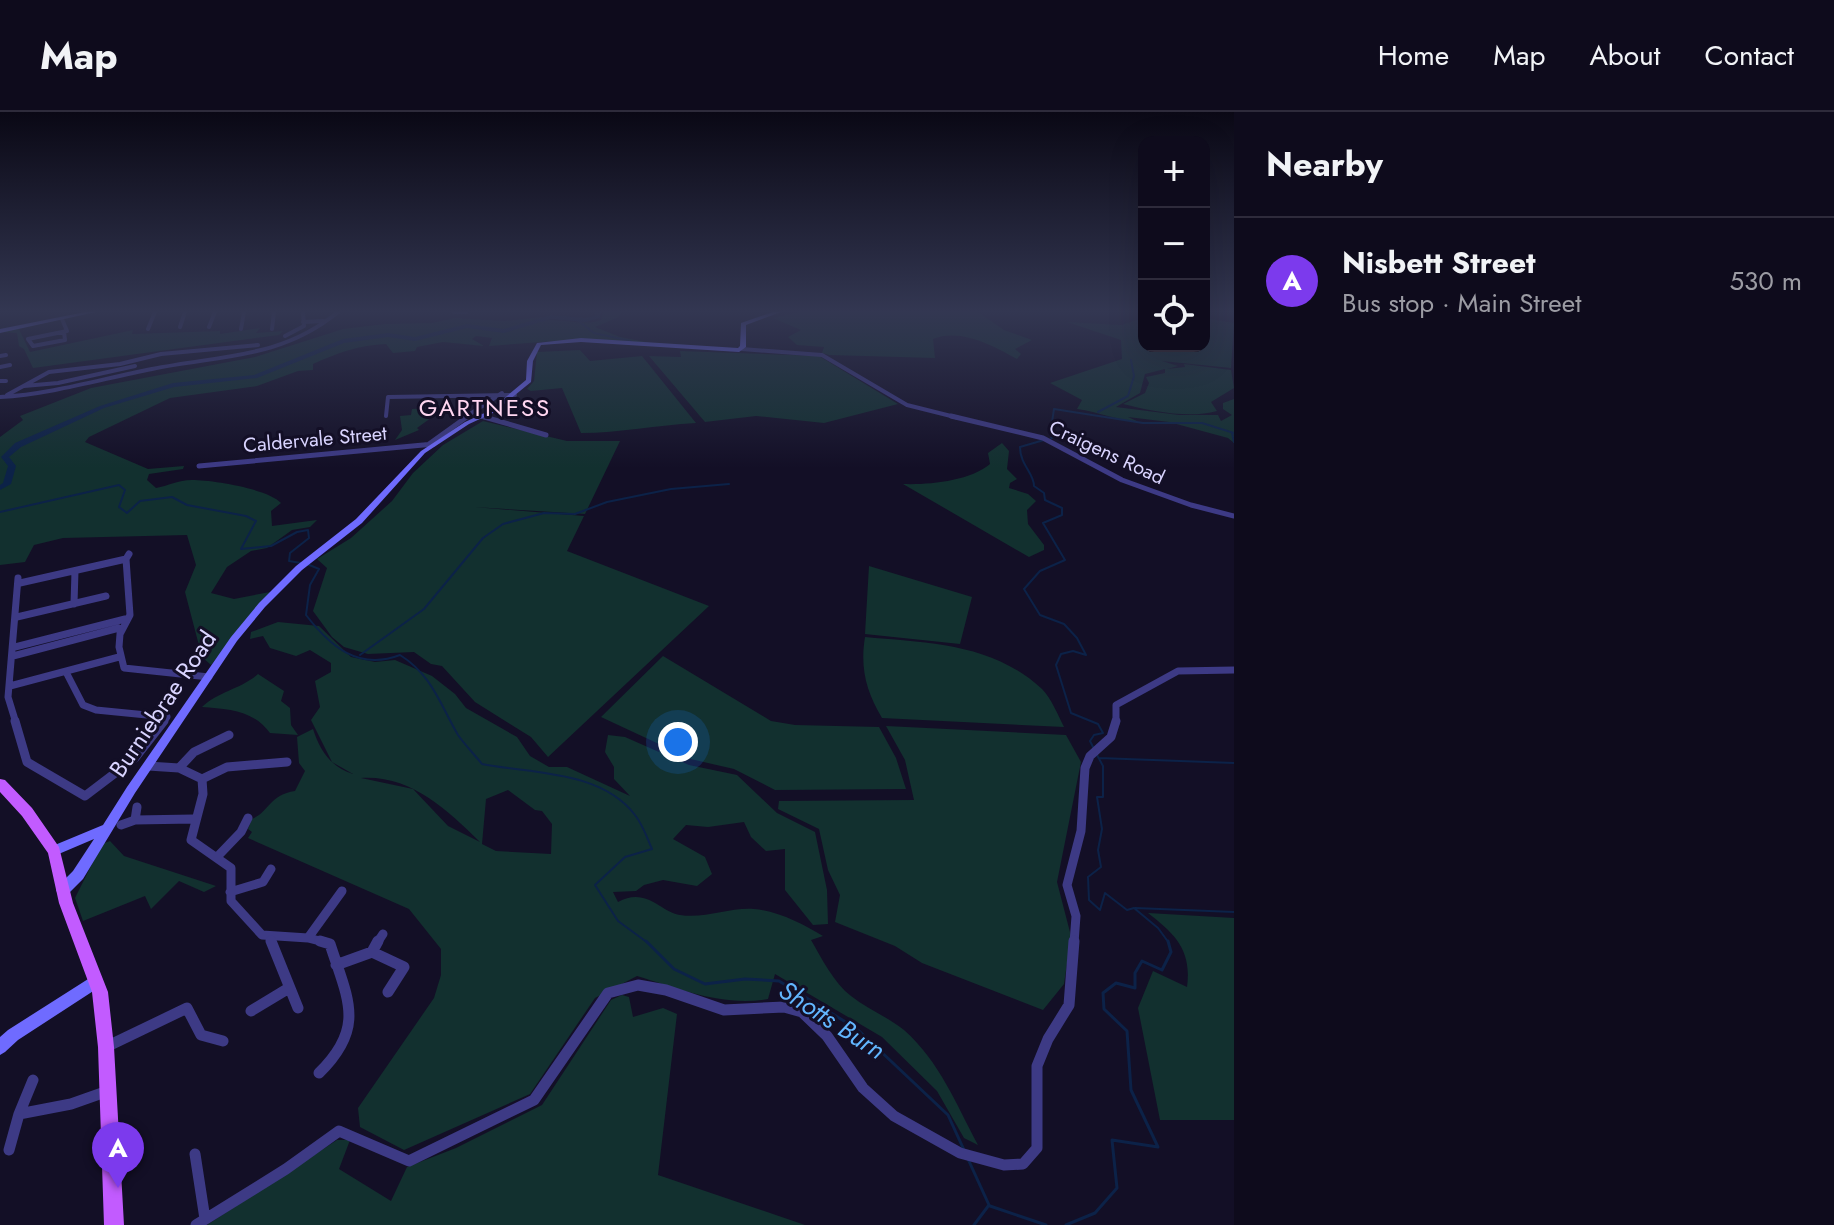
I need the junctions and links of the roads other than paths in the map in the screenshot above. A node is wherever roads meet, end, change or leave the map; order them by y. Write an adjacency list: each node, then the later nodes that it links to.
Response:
1 (115, 364): 6 (street)
2 (180, 364): 13 (street)
3 (530, 364): 11 (street)
4 (835, 364): 19 (street, Craigens Road)
5 (10, 365): 8 (street)
6 (110, 365): 9 (street); 10 (street)
7 (135, 366): 9 (street)
8 (0, 367)
9 (107, 371): 10 (street)
10 (22, 386): 13 (street)
11 (518, 392): 12 (street); 15 (street, Burniebrae Road)
12 (502, 393): 14 (street); 17 (street)
13 (3, 396)
14 (386, 416)
15 (481, 416): 16 (street); 17 (street, Burniebrae Road)
16 (546, 435)
17 (432, 444): 18 (street, Caldervale Street); 30 (street, Burniebrae Road)
18 (199, 466)
19 (1234, 516)
20 (75, 571): 22 (street); 23 (street); 24 (street)
21 (106, 596): 22 (street)
22 (74, 604): 23 (street)
23 (17, 617): 26 (street)
24 (128, 618): 25 (street); 26 (street)
25 (119, 628): 26 (street); 27 (street)
26 (14, 651): 31 (street)
27 (119, 657): 29 (street); 30 (street)
28 (1234, 670): 71 (street)
29 (66, 672): 31 (street); 31 (street)
30 (209, 677): 34 (street, Burniebrae Road)
31 (10, 686)
32 (229, 735): 35 (street)
33 (287, 762): 36 (street)
34 (148, 766): 35 (street); 43 (street, Burniebrae Road)
35 (179, 768): 36 (street)
36 (202, 779): 40 (street)
37 (0, 784): 45 (main road)
38 (137, 807): 41 (street)
39 (248, 818): 46 (street)
40 (193, 819): 41 (street); 46 (street)
41 (135, 820): 42 (street)
42 (121, 825)
43 (107, 827): 44 (street); 47 (street, Burniebrae Road)
44 (74, 843): 45 (street); 47 (street)
45 (54, 851): 49 (main road)
46 (217, 857): 51 (street)
47 (87, 860): 49 (street, Burniebrae Road)
48 (271, 869): 51 (street)
49 (63, 890): 57 (main road)
50 (342, 891): 54 (street)
51 (230, 892): 53 (street)
52 (383, 934): 55 (street)
53 (269, 936): 54 (street); 58 (street)
54 (308, 938): 56 (street)
55 (372, 952): 56 (street); 59 (street)
56 (336, 965): 65 (street)
57 (96, 981): 63 (street); 64 (main road)
58 (289, 988): 60 (street); 61 (street)
59 (388, 992)
60 (298, 1008)
61 (251, 1011)
62 (223, 1041): 64 (street)
63 (0, 1047)
64 (106, 1047): 67 (main road)
65 (319, 1073)
66 (33, 1080): 68 (street)
67 (108, 1091): 68 (street); 72 (main road)
68 (19, 1114): 69 (street)
69 (9, 1150)
70 (195, 1154): 71 (street)
71 (200, 1222)
72 (114, 1225)

